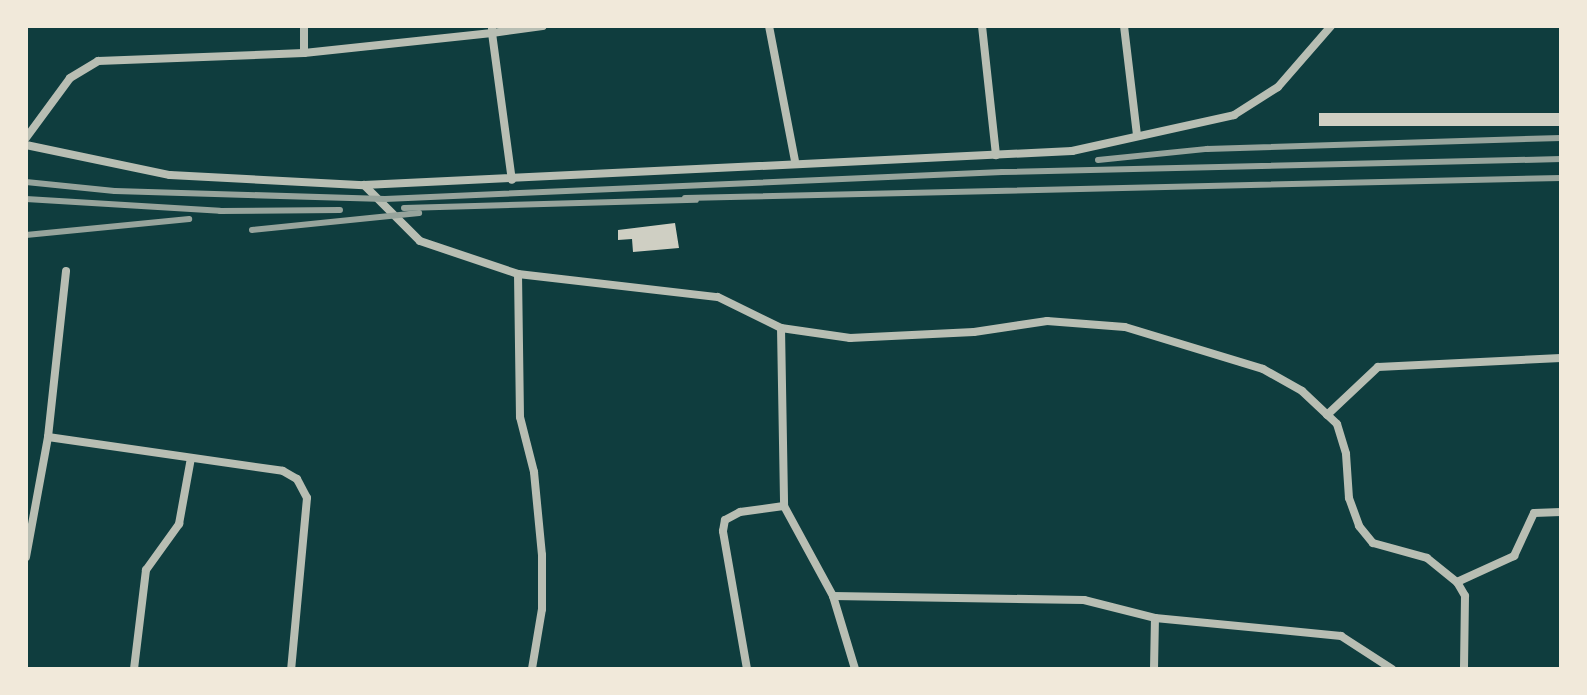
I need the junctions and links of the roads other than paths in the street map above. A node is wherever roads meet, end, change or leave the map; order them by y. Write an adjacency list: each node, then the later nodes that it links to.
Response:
1 (304, 26): 8 (street)
2 (543, 26): 7 (street)
3 (769, 26): 13 (street)
4 (982, 26): 12 (street)
5 (1124, 26): 9 (street)
6 (1331, 26): 9 (street)
7 (492, 30): 8 (street); 14 (street)
8 (304, 53): 10 (street)
9 (1137, 135): 12 (street)
10 (26, 138)
11 (26, 145): 15 (street)
12 (996, 155): 13 (street)
13 (795, 161): 14 (street)
14 (512, 180): 15 (street)
15 (364, 185): 17 (street)
16 (66, 271): 21 (street)
17 (518, 274): 18 (street); 31 (street)
18 (781, 328): 20 (street); 23 (street)
19 (1561, 358): 20 (street)
20 (1327, 415): 26 (street)
21 (48, 437): 22 (street); 25 (street)
22 (191, 458): 29 (street); 30 (street)
23 (784, 506): 27 (street); 32 (street)
24 (1561, 512): 26 (street)
25 (26, 557)
26 (1457, 582): 36 (street)
27 (833, 596): 28 (street); 33 (street)
28 (1155, 618): 34 (street); 35 (street)
29 (134, 669)
30 (291, 669)
31 (532, 669)
32 (747, 669)
33 (855, 669)
34 (1154, 669)
35 (1392, 669)
36 (1464, 669)

